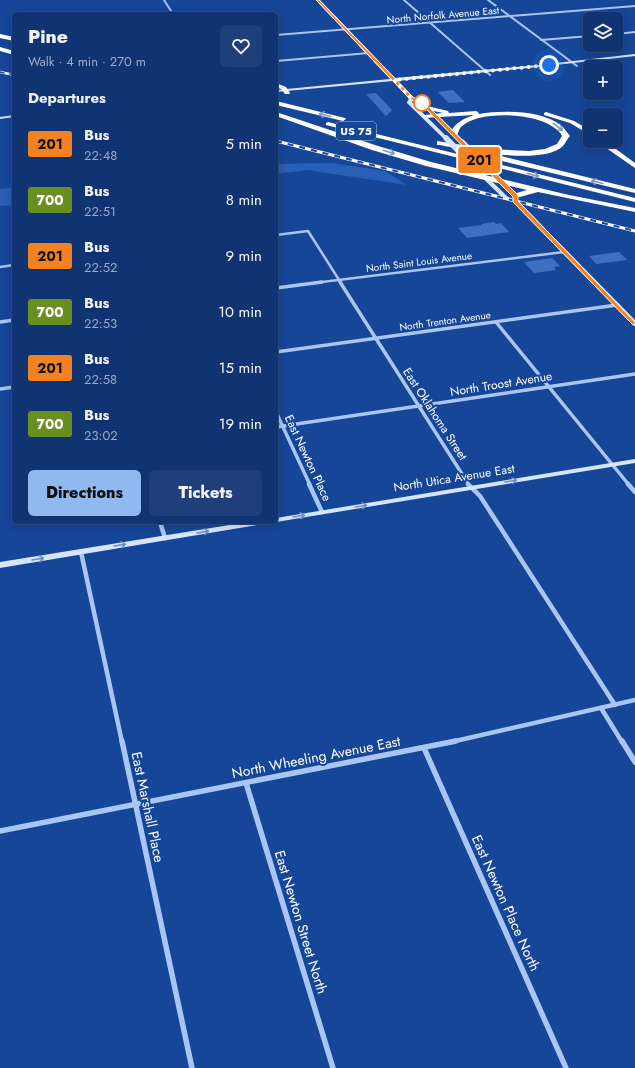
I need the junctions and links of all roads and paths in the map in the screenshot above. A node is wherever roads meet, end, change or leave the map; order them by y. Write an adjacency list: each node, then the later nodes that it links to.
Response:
1 (164, 0): 6 (street)
2 (318, 0): 9 (main road)
3 (404, 0): 8 (street)
4 (488, 0): 7 (street)
5 (635, 6): 7 (street, North Norfolk Avenue East)
6 (172, 12)
7 (510, 17): 8 (street, North Norfolk Avenue East); 16 (street)
8 (430, 23): 9 (street, North Norfolk Avenue East); 27 (street)
9 (346, 30): 12 (street, North Norfolk Avenue East); 21 (main road)
10 (635, 32): 11 (street)
11 (623, 33)
12 (278, 35)
13 (0, 36): 15 (highway)
14 (583, 37): 16 (street)
15 (12, 39)
16 (540, 40): 25 (street)
17 (0, 44): 18 (highway)
18 (12, 47)
19 (0, 49): 20 (highway)
20 (12, 52)
21 (369, 53): 24 (street); 29 (main road)
22 (635, 55): 25 (main road)
23 (635, 59): 26 (main road)
24 (278, 61)
25 (571, 63): 26 (street); 27 (main road)
26 (577, 66): 28 (main road)
27 (484, 71): 28 (street); 29 (main road)
28 (490, 75): 29 (main road)
29 (395, 81): 32 (main road); 34 (main road)
30 (278, 86): 32 (highway)
31 (278, 91): 32 (main road)
32 (286, 92): 33 (main road)
33 (278, 94)
34 (412, 99): 36 (main road); 42 (main road)
35 (278, 103): 44 (highway, US 75, one-way to 35)
36 (427, 108): 39 (highway); 41 (main road)
37 (278, 112): 55 (highway, US 75, one-way to 55)
38 (278, 113): 50 (highway, one-way to 50)
39 (461, 114): 41 (highway); 45 (highway)
40 (12, 116): 43 (main road)
41 (436, 116): 42 (highway); 46 (main road)
42 (425, 117): 47 (main road)
43 (0, 118)
44 (348, 120)
45 (583, 128)
46 (454, 134): 47 (highway, one-way to 47); 51 (main road, bridge)
47 (440, 141): 50 (main road, bridge); 53 (highway, one-way to 47)
48 (610, 148): 49 (highway)
49 (635, 166)
50 (484, 177): 51 (highway); 54 (main road)
51 (500, 180): 52 (highway); 54 (main road)
52 (540, 190): 54 (highway); 56 (highway)
53 (635, 191)
54 (515, 199): 58 (main road)
55 (635, 200)
56 (635, 210)
57 (278, 235): 61 (street, East Oklahoma Street)
58 (564, 252): 61 (street, North Saint Louis Avenue); 63 (main road)
59 (12, 265): 60 (street)
60 (0, 267)
61 (340, 280): 62 (street, North Saint Louis Avenue); 68 (street, East Oklahoma Street)
62 (278, 288)
63 (617, 306): 66 (street, North Trenton Avenue); 67 (main road)
64 (12, 320): 65 (street)
65 (0, 322)
66 (496, 322): 68 (street, North Trenton Avenue); 71 (street)
67 (635, 324)
68 (376, 339): 69 (street, North Trenton Avenue); 74 (street, East Oklahoma Street)
69 (278, 352)
70 (635, 374): 71 (street, North Troost Avenue)
71 (547, 386): 74 (street, North Troost Avenue); 79 (street)
72 (12, 387): 73 (street)
73 (0, 389)
74 (419, 406): 76 (street, North Troost Avenue); 80 (street, East Oklahoma Street)
75 (278, 416): 76 (street, East Newton Place)
76 (283, 426): 77 (street, North Troost Avenue); 82 (street, East Newton Place)
77 (278, 427)
78 (635, 461): 79 (main road, North Utica Avenue East)
79 (612, 464): 80 (main road, North Utica Avenue East, one-way to 79); 81 (street)
80 (472, 488): 82 (main road, North Utica Avenue East, one-way to 80); 90 (street, East Oklahoma Street)
81 (635, 492)
82 (322, 512): 83 (main road, North Utica Avenue East, one-way to 82)
83 (278, 520)
84 (161, 524): 86 (street)
85 (251, 524): 86 (main road, one-way to 85)
86 (165, 538): 87 (main road, one-way to 86)
87 (81, 552): 88 (main road, one-way to 87); 95 (street, East Marshall Place)
88 (0, 565)
89 (635, 700): 90 (street, North Wheeling Avenue East)
90 (615, 705): 91 (street, North Wheeling Avenue East)
91 (601, 708): 92 (street, North Wheeling Avenue East); 93 (street)
92 (424, 748): 94 (street, North Wheeling Avenue East); 99 (street, East Newton Place North)
93 (635, 762)
94 (246, 783): 95 (street, North Wheeling Avenue East); 98 (street, East Newton Street North)
95 (135, 803): 96 (street, North Wheeling Avenue East); 97 (street, East Marshall Place)
96 (0, 831)
97 (192, 1068)
98 (333, 1068)
99 (566, 1068)

